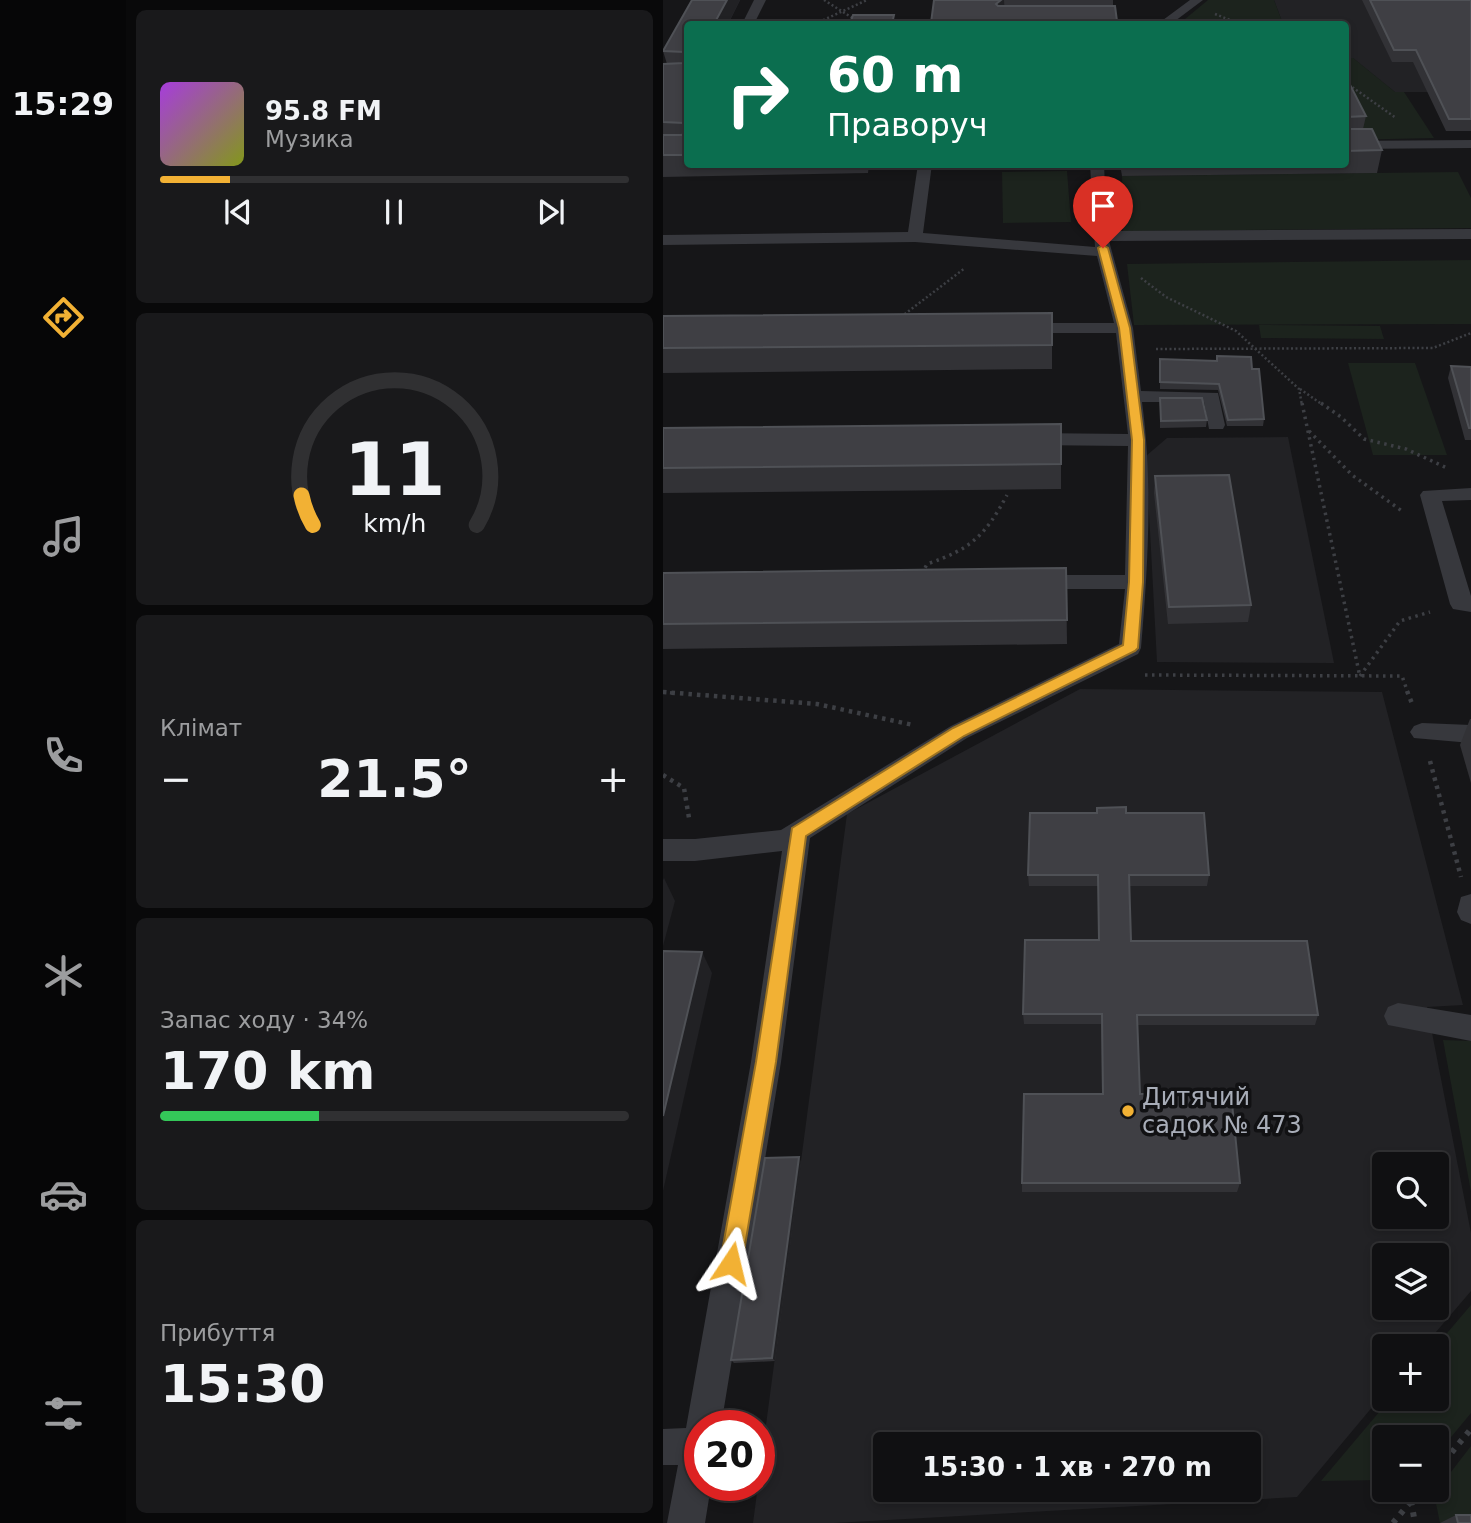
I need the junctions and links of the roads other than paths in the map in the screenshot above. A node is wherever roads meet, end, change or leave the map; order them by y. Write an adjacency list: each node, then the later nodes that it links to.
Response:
1 (760, 0): 3 (lane)
2 (1197, 0): 4 (lane)
3 (750, 21)
4 (1169, 21)
5 (1471, 144): 6 (lane)
6 (1349, 145)
7 (924, 168): 10 (lane)
8 (1097, 168): 12 (lane)
9 (1471, 234): 12 (lane)
10 (915, 237): 11 (lane); 12 (lane)
11 (663, 240)
12 (1102, 245): 14 (lane)
13 (1000, 328): 14 (lane)
14 (1126, 339): 15 (lane)
15 (1133, 396): 16 (lane); 18 (lane)
16 (1216, 425)
17 (1016, 439): 18 (lane)
18 (1138, 440): 21 (lane)
19 (1471, 494): 22 (lane)
20 (1013, 582): 21 (lane)
21 (1136, 582): 25 (lane)
22 (1466, 604)
23 (1422, 732): 24 (lane)
24 (1471, 734)
25 (798, 832): 26 (lane); 29 (lane)
26 (663, 850)
27 (1398, 1016): 28 (lane)
28 (1471, 1028)
29 (706, 1410)
30 (684, 1446): 31 (lane)
31 (663, 1447)
32 (690, 1501): 33 (lane)
33 (686, 1523)

